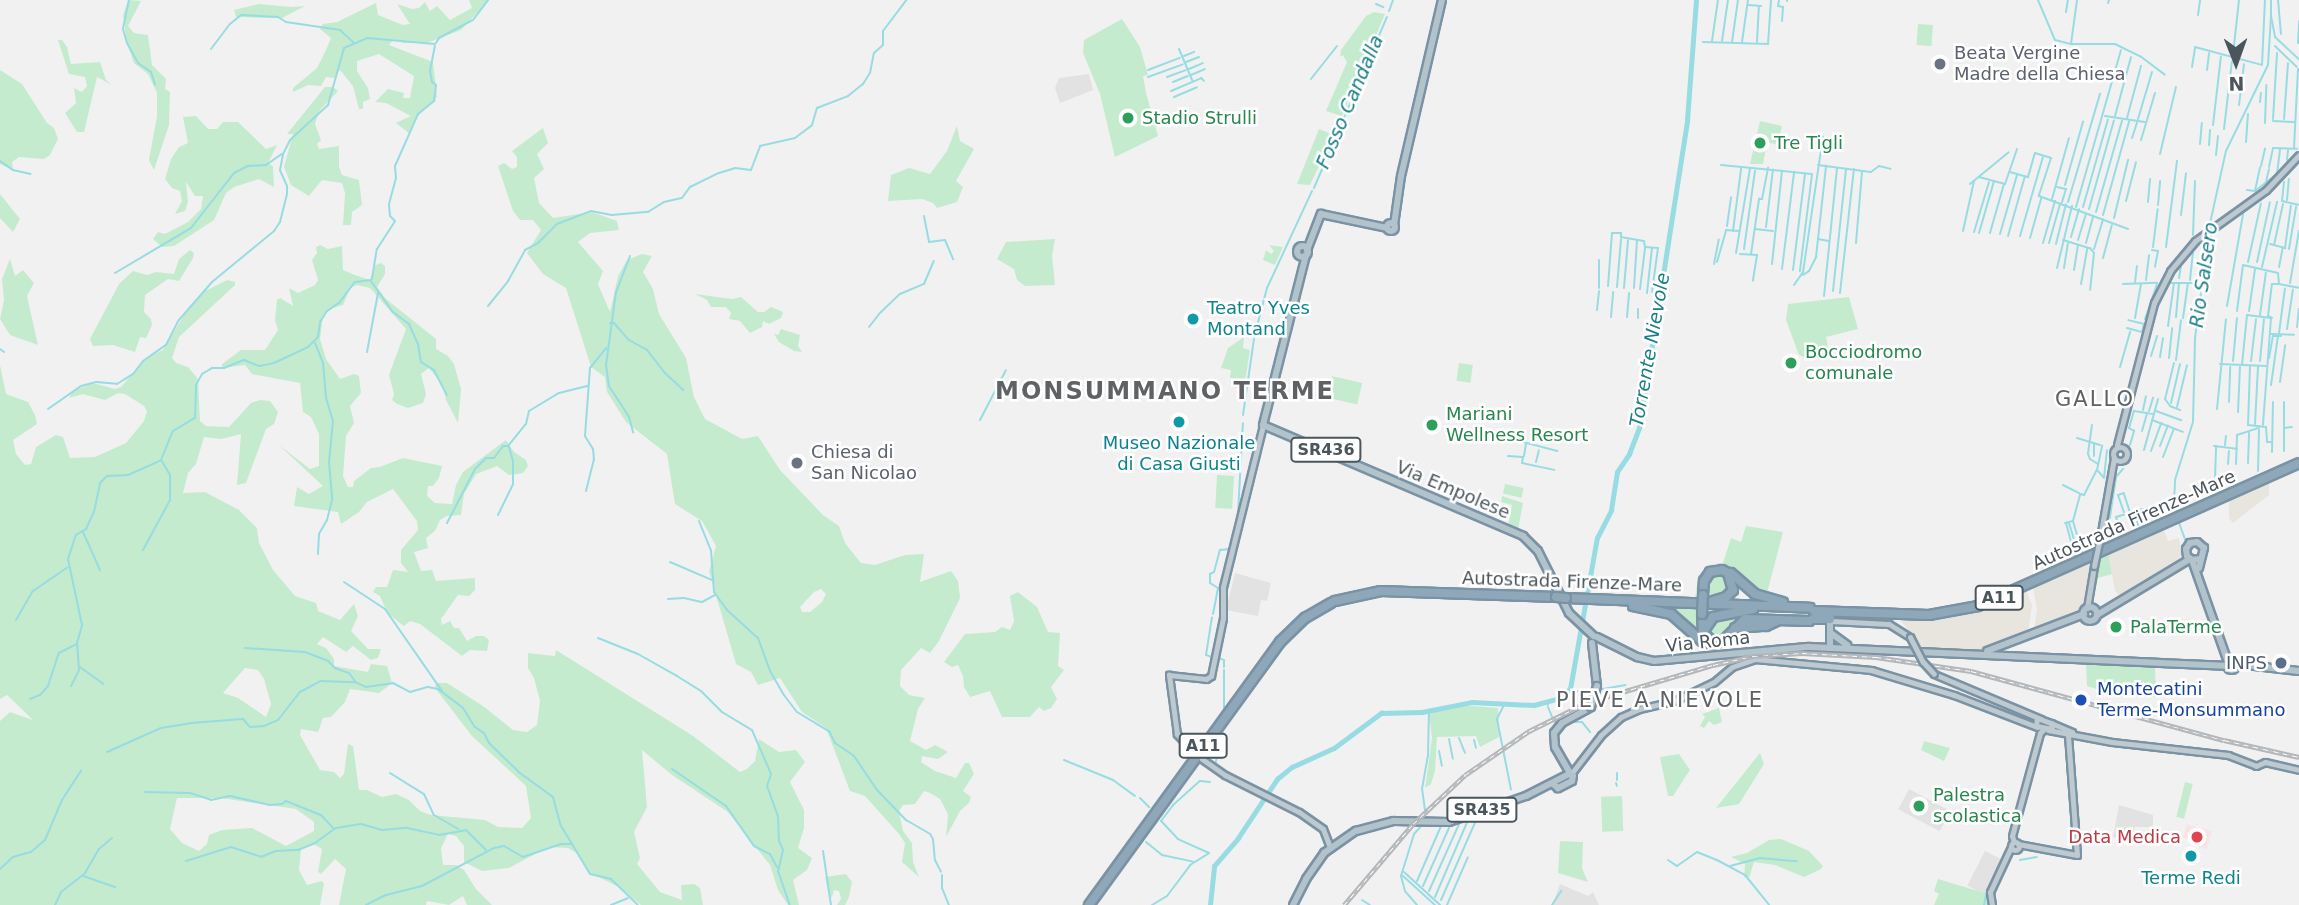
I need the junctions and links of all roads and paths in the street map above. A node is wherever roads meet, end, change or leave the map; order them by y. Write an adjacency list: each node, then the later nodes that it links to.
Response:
1 (1442, 0): 3 (main road)
2 (2299, 155): 4 (main road)
3 (1263, 425): 19 (main road, Via Empolese / SR436); 33 (main road)
4 (2121, 446): 5 (main road); 5 (main road)
5 (2116, 460): 13 (main road, bridge)
6 (2299, 461): 7 (highway, Autostrada Firenze-Mare / A11)
7 (2170, 519): 14 (highway, Autostrada Firenze-Mare / A11); 14 (highway, Autostrada Firenze-Mare / A11)
8 (1702, 595): 10 (highway); 14 (highway); 20 (highway, bridge)
9 (1598, 601): 10 (highway, Autostrada Firenze-Mare / A11); 11 (highway, Autostrada Firenze-Mare / A11); 39 (highway, Autostrada Firenze-Mare / A11, bridge)
10 (1656, 601): 14 (highway, Autostrada Firenze-Mare / A11)
11 (1617, 603): 12 (highway, Autostrada Firenze-Mare / A11); 20 (highway)
12 (1760, 609): 14 (highway, Autostrada Firenze-Mare / A11); 20 (highway)
13 (2090, 612): 26 (main road); 27 (main road)
14 (1812, 614): 15 (highway); 18 (main road); 20 (highway); 20 (highway)
15 (1830, 621): 16 (main road); 17 (main road); 18 (main road)
16 (1841, 622): 17 (main road); 18 (main road)
17 (1870, 622): 30 (main road, bridge)
18 (1830, 633): 21 (main road); 22 (main road); 23 (main road)
19 (1592, 637): 24 (main road, Via Roma); 36 (main road, bridge)
20 (1710, 642)
21 (1820, 644): 23 (main road, Via Roma); 24 (main road, Via Roma)
22 (1847, 645): 23 (main road, Via Roma); 25 (main road, Via Roma)
23 (1830, 646): 24 (main road, Via Roma); 25 (main road, Via Roma)
24 (1782, 648)
25 (1890, 650): 26 (main road, Via Roma)
26 (1999, 651): 27 (main road)
27 (2226, 664): 28 (main road)
28 (2298, 670)
29 (2051, 723): 30 (main road); 30 (main road); 32 (main road)
30 (2038, 724): 31 (main road); 36 (main road, SR435); 37 (main road)
31 (2068, 735): 32 (main road); 37 (main road)
32 (2115, 743): 35 (main road)
33 (1196, 754)
34 (1202, 759): 38 (main road)
35 (2299, 769)
36 (1570, 774): 38 (main road, SR435)
37 (2015, 846): 41 (main road)
38 (1330, 847): 40 (main road, SR435)
39 (1091, 905)
40 (1293, 905)
41 (1992, 905)

